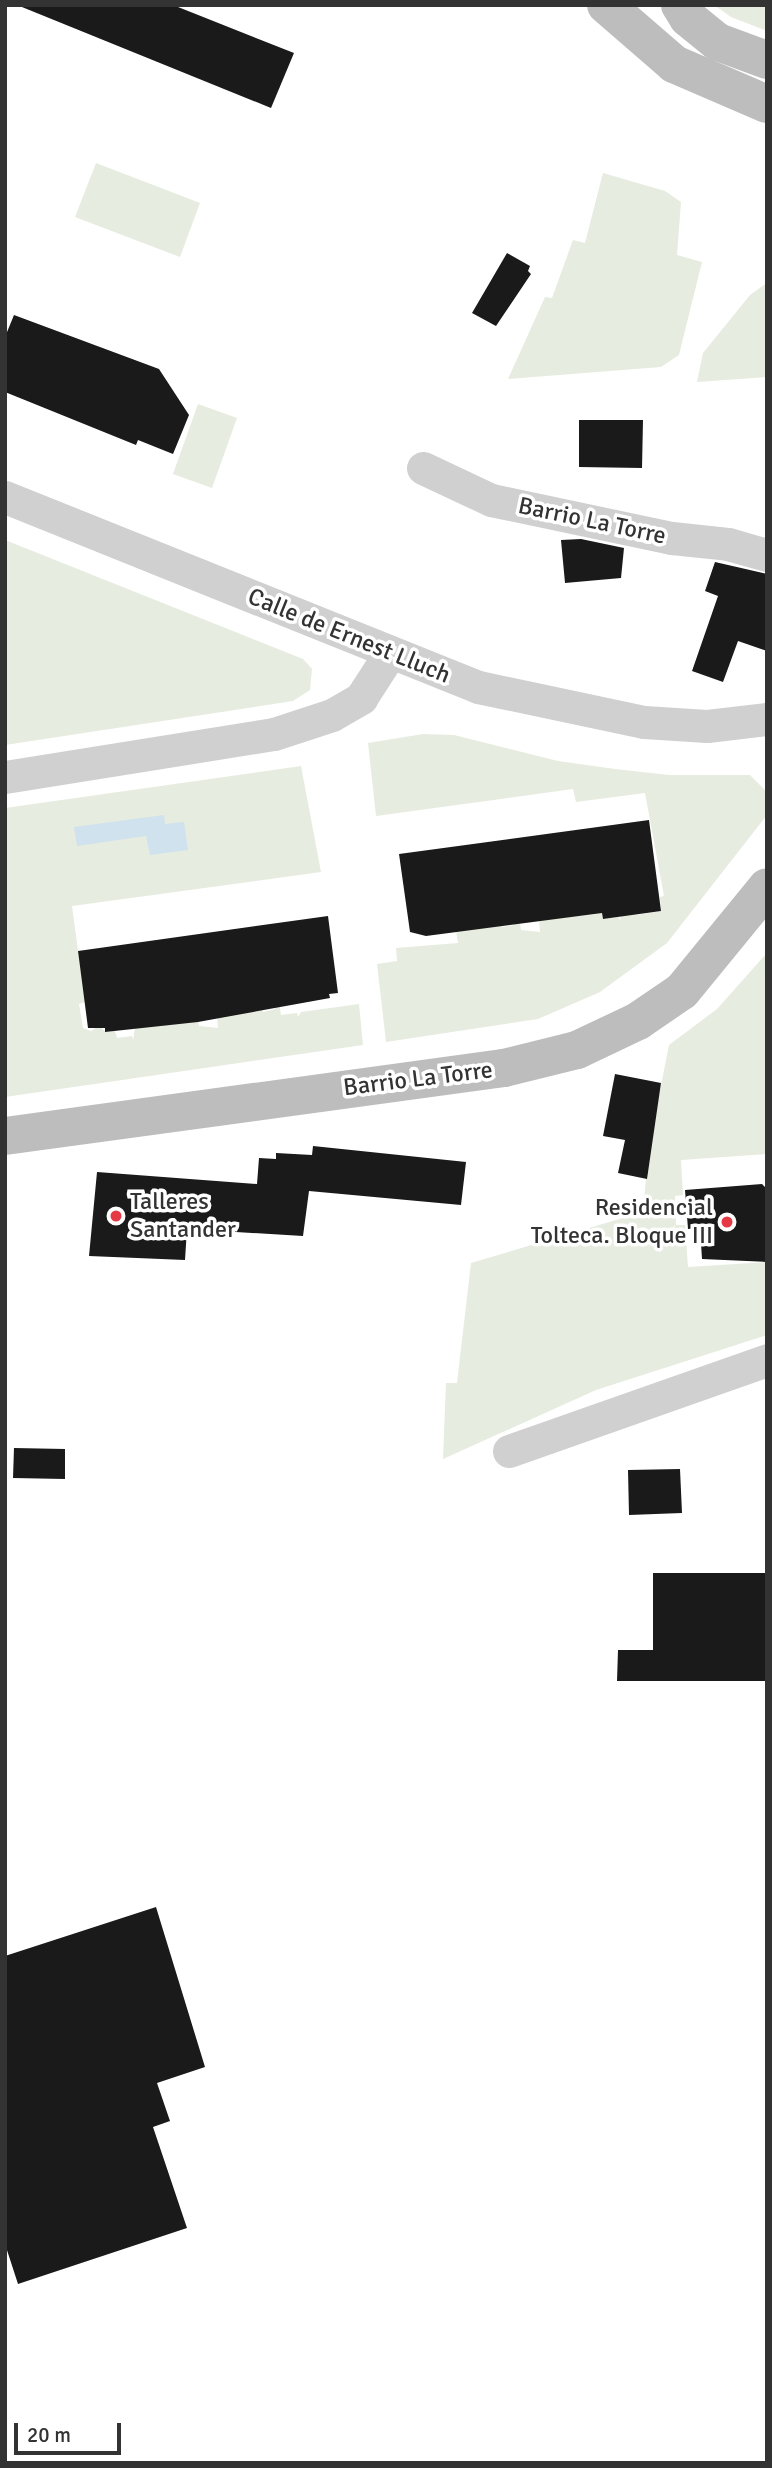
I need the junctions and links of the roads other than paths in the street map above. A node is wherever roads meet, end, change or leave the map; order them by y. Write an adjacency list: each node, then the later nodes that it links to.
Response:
1 (606, 5): 4 (main road)
2 (680, 5): 3 (main road)
3 (767, 60)
4 (767, 104)
5 (424, 467): 7 (street, Barrio La Torre)
6 (5, 497): 8 (street, Calle de Ernest Lluch)
7 (767, 555)
8 (390, 653): 9 (street, Calle de Ernest Lluch); 10 (street)
9 (764, 736)
10 (5, 777)
11 (767, 887): 12 (main road, Barrio La Torre)
12 (5, 1136)
13 (767, 1360): 14 (street)
14 (509, 1451)

